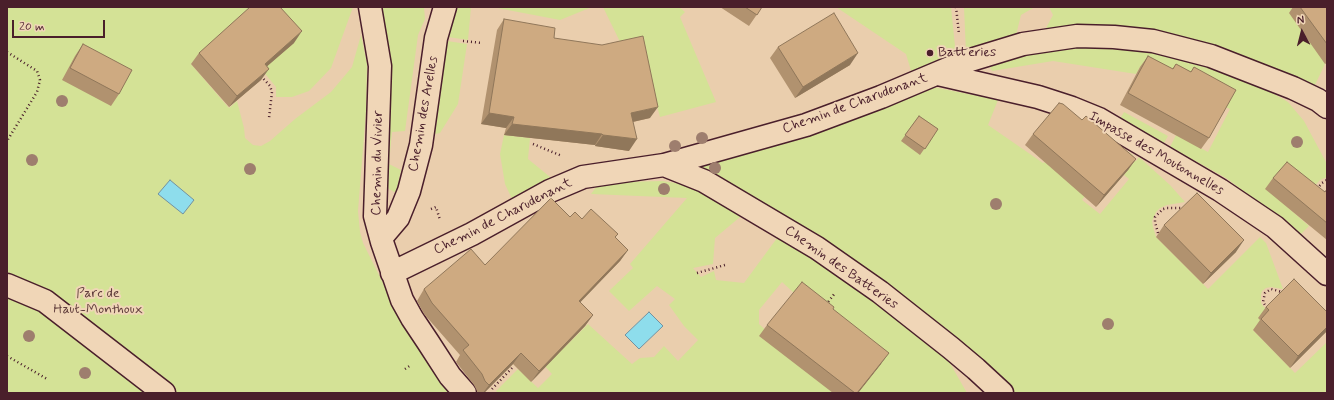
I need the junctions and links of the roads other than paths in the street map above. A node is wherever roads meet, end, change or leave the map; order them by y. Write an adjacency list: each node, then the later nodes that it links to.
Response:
1 (370, 7): 6 (street, Chemin du Vivier)
2 (445, 7): 6 (street, Chemin des Arelles)
3 (938, 74): 4 (street, Chemin de Charudenant); 5 (street, Chemin de Charudenant); 8 (street, Impasse des Moutonnelles)
4 (1327, 107)
5 (664, 165): 7 (street, Chemin de Charudenant); 12 (street, Chemin des Batteries)
6 (380, 238): 7 (street, Chemin du Vivier)
7 (392, 273): 11 (street, Chemin du Vivier)
8 (1327, 274)
9 (7, 285): 10 (street)
10 (164, 393)
11 (465, 393)
12 (1002, 393)

